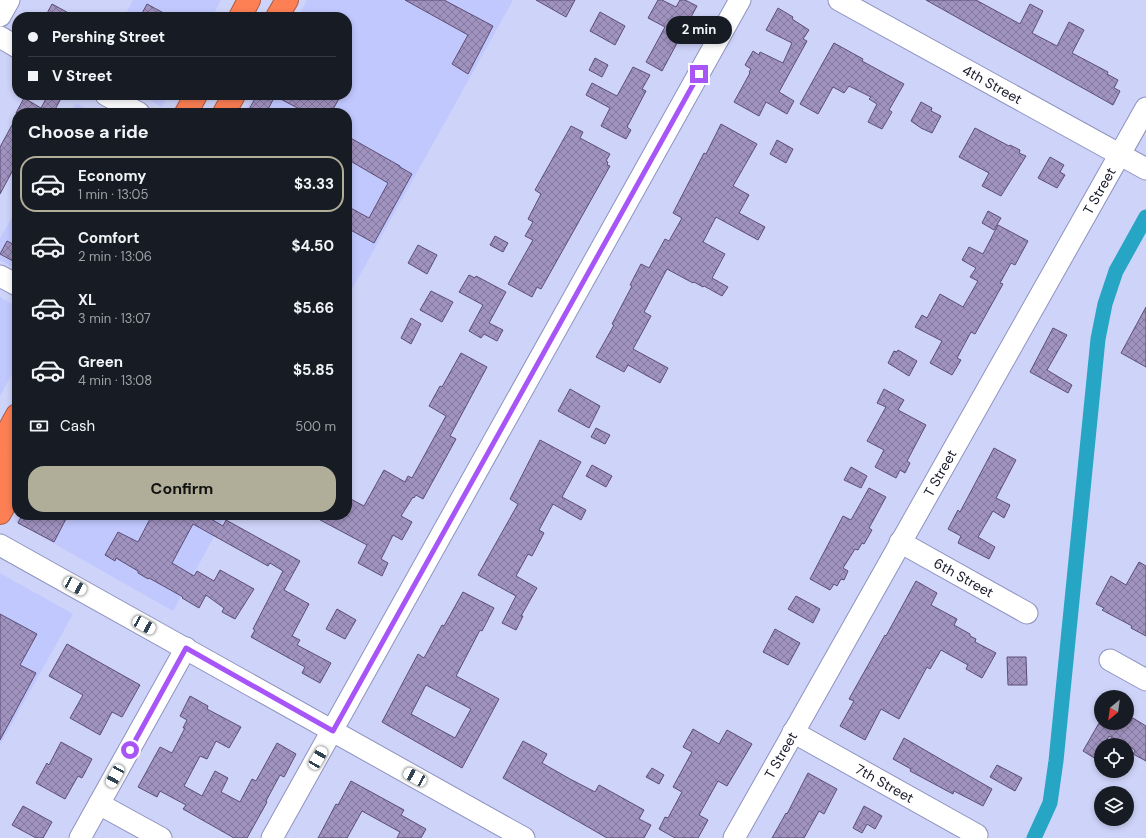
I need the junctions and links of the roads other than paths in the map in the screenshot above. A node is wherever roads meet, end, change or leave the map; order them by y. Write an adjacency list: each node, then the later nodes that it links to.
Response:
1 (9, 0): 8 (street)
2 (250, 0): 6 (highway)
3 (287, 0): 7 (highway)
4 (740, 0): 30 (street)
5 (839, 0): 14 (street, 4th Street)
6 (243, 12)
7 (280, 12)
8 (0, 16)
9 (0, 37): 10 (street)
10 (12, 44)
11 (115, 100): 12 (street)
12 (130, 108)
13 (1146, 108): 14 (street, T Street)
14 (1120, 155): 15 (street, 4th Street); 24 (street, T Street)
15 (1146, 169)
16 (0, 276): 17 (street)
17 (12, 283)
18 (12, 424): 19 (highway)
19 (0, 446)
20 (12, 457): 21 (highway)
21 (0, 480)
22 (12, 492): 23 (highway)
23 (0, 513)
24 (900, 542): 26 (street, 6th Street); 31 (street, T Street)
25 (0, 545): 27 (street)
26 (1027, 613)
27 (186, 648): 30 (street); 32 (street)
28 (1110, 660): 29 (street)
29 (1146, 680)
30 (333, 731): 36 (street); 37 (street)
31 (793, 732): 33 (street, 7th Street); 38 (street, T Street)
32 (100, 804): 34 (street); 35 (street)
33 (977, 835)
34 (80, 838)
35 (161, 838)
36 (272, 838)
37 (524, 838)
38 (734, 838)

